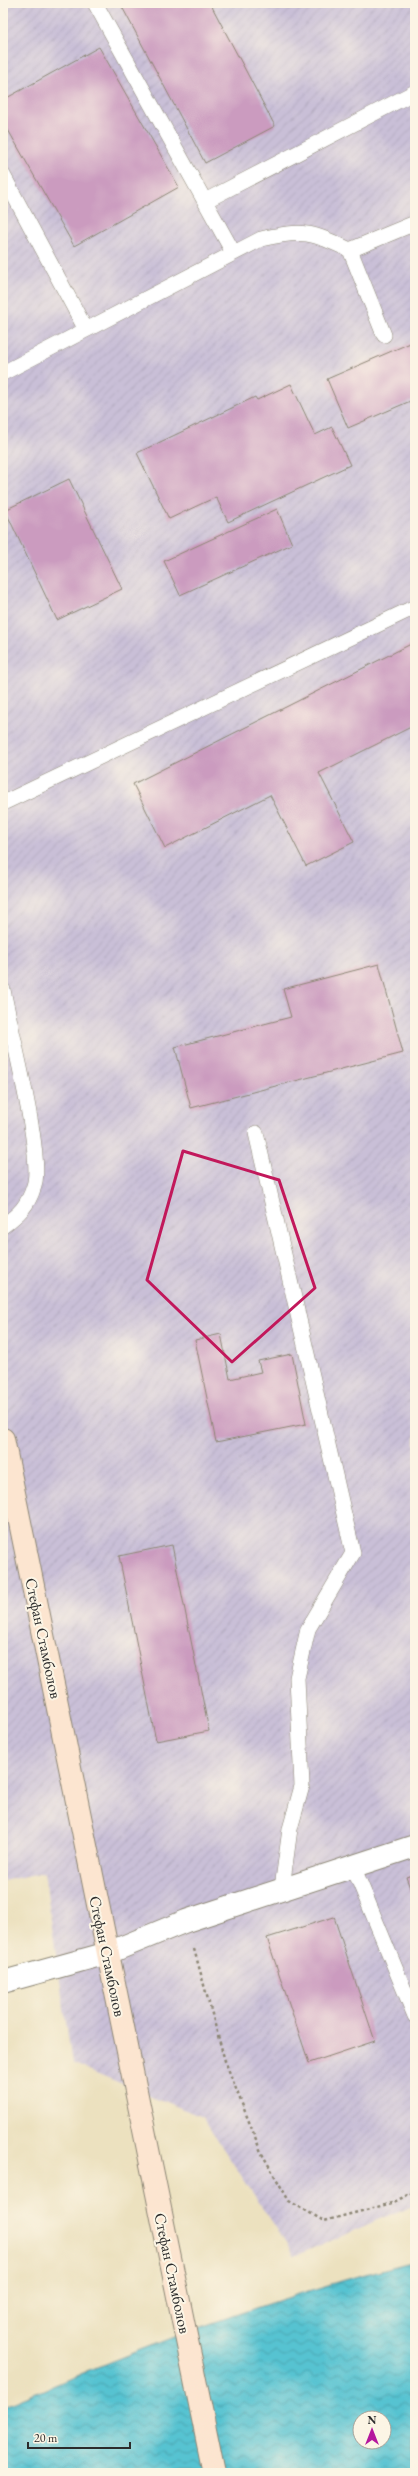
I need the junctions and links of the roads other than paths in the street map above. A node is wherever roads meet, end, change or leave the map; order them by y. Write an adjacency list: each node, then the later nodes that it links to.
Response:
1 (94, 3): 4 (lane)
2 (415, 92): 4 (lane)
3 (3, 175): 8 (lane)
4 (205, 201): 7 (lane)
5 (415, 223): 6 (lane)
6 (350, 250): 7 (lane); 9 (lane)
7 (233, 252): 8 (lane)
8 (85, 328): 10 (lane)
9 (384, 335)
10 (3, 373)
11 (415, 607): 12 (lane)
12 (3, 803)
13 (3, 990): 15 (lane)
14 (256, 1133): 19 (lane)
15 (3, 1226)
16 (3, 1439): 20 (street, Стефан Стамболов)
17 (415, 1846): 18 (street)
18 (353, 1866): 19 (street); 22 (lane)
19 (282, 1888): 20 (street)
20 (108, 1953): 21 (street); 23 (street, Стефан Стамболов)
21 (3, 1982)
22 (415, 2016)
23 (214, 2473)

